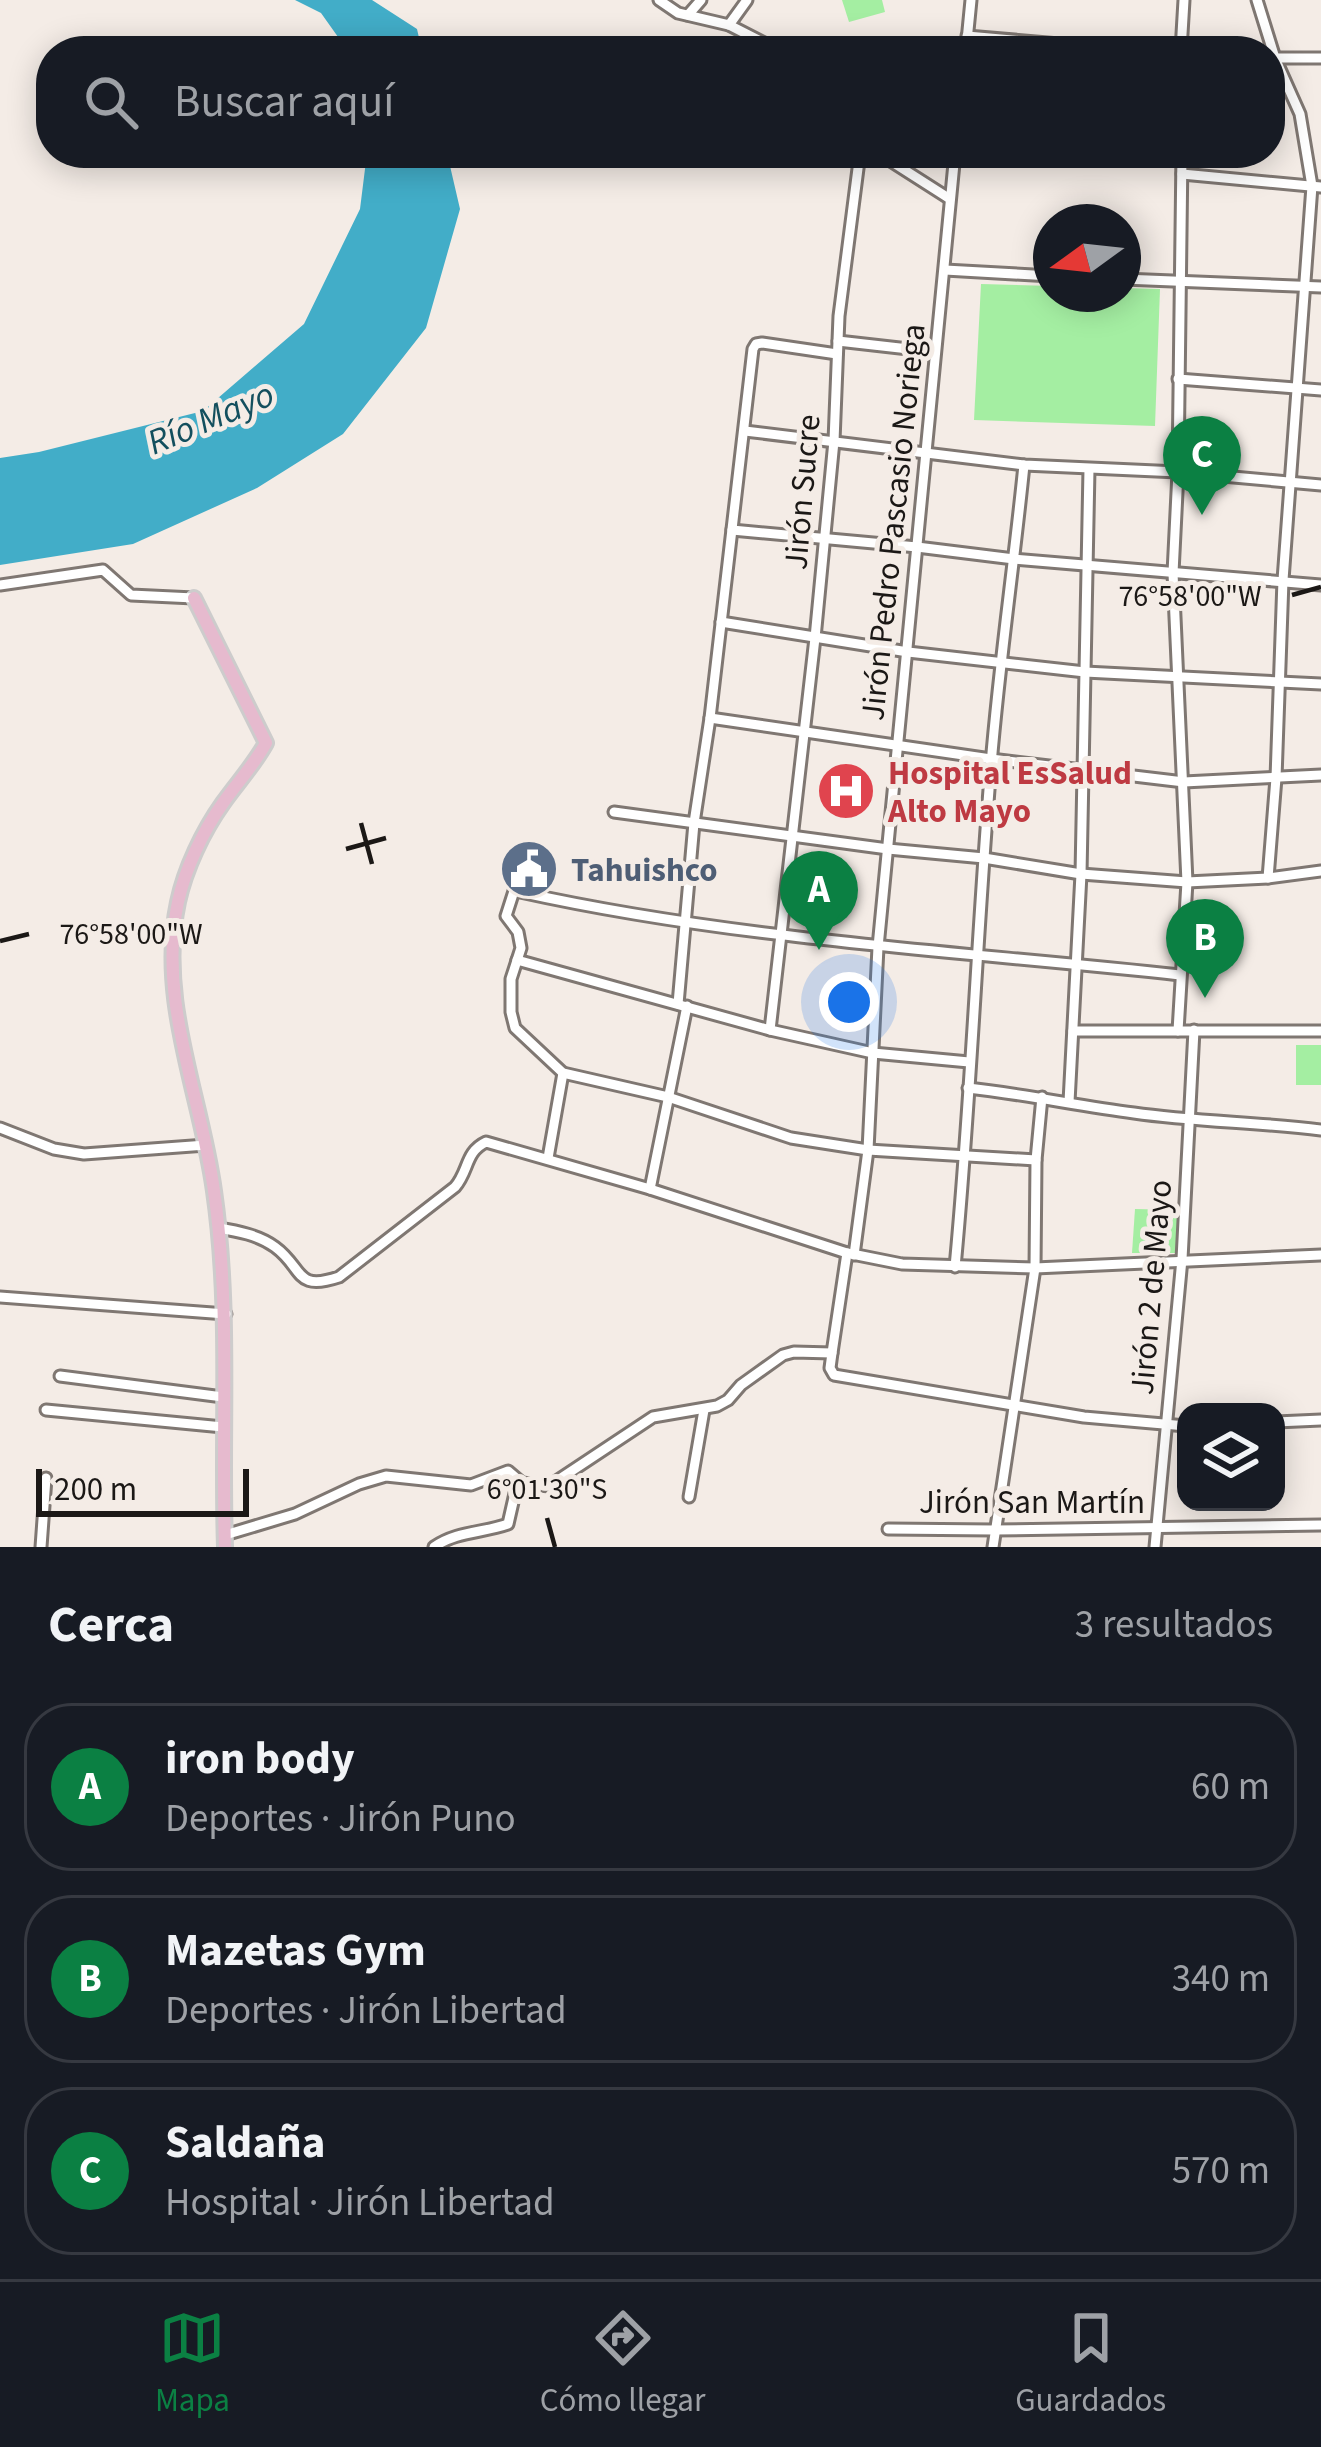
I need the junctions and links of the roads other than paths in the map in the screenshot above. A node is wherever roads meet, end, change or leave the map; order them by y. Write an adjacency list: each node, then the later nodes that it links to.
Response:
1 (659, 0): 7 (street)
2 (701, 0): 7 (street)
3 (747, 0): 8 (street)
4 (971, 0): 10 (street)
5 (1184, 0): 11 (street)
6 (1257, 0): 12 (street)
7 (688, 15): 8 (street)
8 (729, 25): 9 (street)
9 (751, 36)
10 (967, 36)
11 (1182, 36)
12 (1266, 36)
13 (1285, 58): 14 (street)
14 (1321, 58)
15 (1285, 84): 21 (street)
16 (858, 168): 29 (street, Jirón Sucre)
17 (901, 168): 22 (street)
18 (953, 168): 22 (street, Jirón Pedro Pascasio Noriega)
19 (1182, 168): 20 (street)
20 (1182, 174): 21 (street); 26 (street)
21 (1316, 187): 27 (street)
22 (950, 200): 23 (street, Jirón Pedro Pascasio Noriega)
23 (945, 270): 24 (street); 30 (street, Jirón Pedro Pascasio Noriega)
24 (1033, 275)
25 (1141, 280): 26 (street)
26 (1179, 282): 27 (street); 32 (street)
27 (1304, 285): 28 (street); 33 (street)
28 (1321, 287)
29 (838, 340): 30 (street); 31 (street, Jirón Sucre)
30 (935, 352): 37 (street, Jirón Pedro Pascasio Noriega)
31 (837, 354): 35 (street); 36 (street, Jirón Sucre)
32 (1178, 379): 33 (street); 40 (street)
33 (1296, 389): 34 (street); 41 (street)
34 (1321, 391)
35 (745, 431): 36 (street); 43 (street)
36 (834, 441): 37 (street); 44 (street, Jirón Sucre)
37 (925, 452): 38 (street); 45 (street, Jirón Pedro Pascasio Noriega)
38 (1024, 465): 39 (street); 46 (street)
39 (1089, 470): 40 (street); 47 (street)
40 (1178, 472): 41 (street); 48 (street)
41 (1290, 483): 42 (street); 49 (street)
42 (1321, 485)
43 (732, 530): 44 (street); 53 (street)
44 (825, 537): 45 (street); 54 (street, Jirón Sucre)
45 (917, 547): 46 (street); 55 (street, Jirón Pedro Pascasio Noriega)
46 (1014, 559): 47 (street); 56 (street)
47 (1086, 564): 48 (street); 57 (street)
48 (1173, 573): 49 (street); 58 (street)
49 (1283, 580): 51 (street); 59 (street)
50 (0, 585): 52 (street)
51 (1321, 585)
52 (194, 598): 101 (main road)
53 (722, 622): 54 (street); 61 (street)
54 (815, 638): 55 (street); 62 (street, Jirón Sucre)
55 (908, 652): 56 (street); 63 (street, Jirón Pedro Pascasio Noriega)
56 (1003, 663): 57 (street); 64 (street)
57 (1085, 672): 58 (street); 65 (street)
58 (1177, 678): 59 (street); 68 (street)
59 (1277, 682): 60 (street); 67 (street)
60 (1321, 684)
61 (710, 718): 62 (street); 70 (street)
62 (805, 732): 63 (street); 71 (street, Jirón Sucre)
63 (896, 746): 64 (street); 72 (street, Jirón Pedro Pascasio Noriega)
64 (992, 759): 65 (street); 73 (street)
65 (1084, 769): 68 (street); 75 (street)
66 (1321, 775): 67 (street)
67 (1276, 778): 68 (street); 76 (street)
68 (1184, 782): 77 (street)
69 (614, 812): 70 (street)
70 (694, 823): 71 (street); 78 (street)
71 (793, 834): 72 (street); 79 (street, Jirón Sucre)
72 (888, 849): 73 (street); 80 (street, Jirón Pedro Pascasio Noriega)
73 (984, 858): 75 (street); 81 (street)
74 (1321, 871): 76 (street)
75 (1081, 874): 77 (street); 83 (street)
76 (1268, 878): 77 (street)
77 (1187, 882): 84 (street)
78 (686, 922): 79 (street); 82 (street); 85 (street)
79 (783, 934): 80 (street); 86 (street, Jirón Sucre)
80 (878, 947): 81 (street); 91 (street, Jirón Pedro Pascasio Noriega)
81 (977, 957): 83 (street); 92 (street)
82 (517, 960): 85 (street); 93 (street)
83 (1078, 964): 84 (street); 89 (street)
84 (1180, 975): 90 (street)
85 (683, 1005): 86 (street); 96 (street)
86 (770, 1030): 91 (street)
87 (1194, 1030): 88 (street); 90 (street); 98 (street, Jirón 2 de Mayo)
88 (1321, 1030)
89 (1073, 1031): 90 (street); 97 (street)
90 (1178, 1031)
91 (874, 1053): 92 (street); 102 (street, Jirón Pedro Pascasio Noriega)
92 (969, 1062): 94 (street)
93 (563, 1072): 96 (street); 104 (street)
94 (968, 1088): 95 (street); 103 (street)
95 (1042, 1096): 97 (street); 105 (street)
96 (668, 1097): 102 (street); 106 (street)
97 (1069, 1102): 98 (street)
98 (1189, 1120): 100 (street); 110 (street, Jirón 2 de Mayo)
99 (0, 1128): 101 (street)
100 (1321, 1130)
101 (206, 1145): 107 (main road)
102 (868, 1150): 103 (street); 108 (street, Jirón Pedro Pascasio Noriega)
103 (965, 1156): 105 (street); 111 (street)
104 (548, 1158): 106 (street); 107 (street)
105 (1036, 1166): 112 (street)
106 (650, 1189): 108 (street)
107 (218, 1228): 114 (main road)
108 (850, 1254): 111 (street); 115 (street, Jirón Pedro Pascasio Noriega)
109 (1321, 1255): 110 (street)
110 (1182, 1259): 112 (street); 123 (street, Jirón 2 de Mayo)
111 (956, 1267): 112 (street)
112 (1035, 1268): 118 (street)
113 (0, 1297): 114 (street)
114 (226, 1314): 117 (main road)
115 (832, 1353): 118 (street, Jirón Pedro Pascasio Noriega); 120 (street)
116 (60, 1376): 117 (street)
117 (224, 1397): 125 (main road)
118 (1014, 1405): 123 (street); 132 (street)
119 (46, 1410): 125 (street)
120 (704, 1410): 127 (street); 128 (street)
121 (1321, 1420): 122 (street)
122 (1285, 1422)
123 (1165, 1426): 124 (street); 130 (street, Jirón 2 de Mayo)
124 (1177, 1426)
125 (223, 1427): 133 (main road)
126 (46, 1478): 134 (street)
127 (522, 1483): 133 (street); 135 (street)
128 (689, 1497)
129 (1321, 1525): 130 (street, Jirón San Martín)
130 (1156, 1527): 132 (street, Jirón San Martín); 137 (street, Jirón 2 de Mayo)
131 (888, 1528): 132 (street, Jirón San Martín)
132 (994, 1530): 136 (street)
133 (225, 1541)
134 (41, 1547)
135 (434, 1547)
136 (993, 1547)
137 (1155, 1547)

